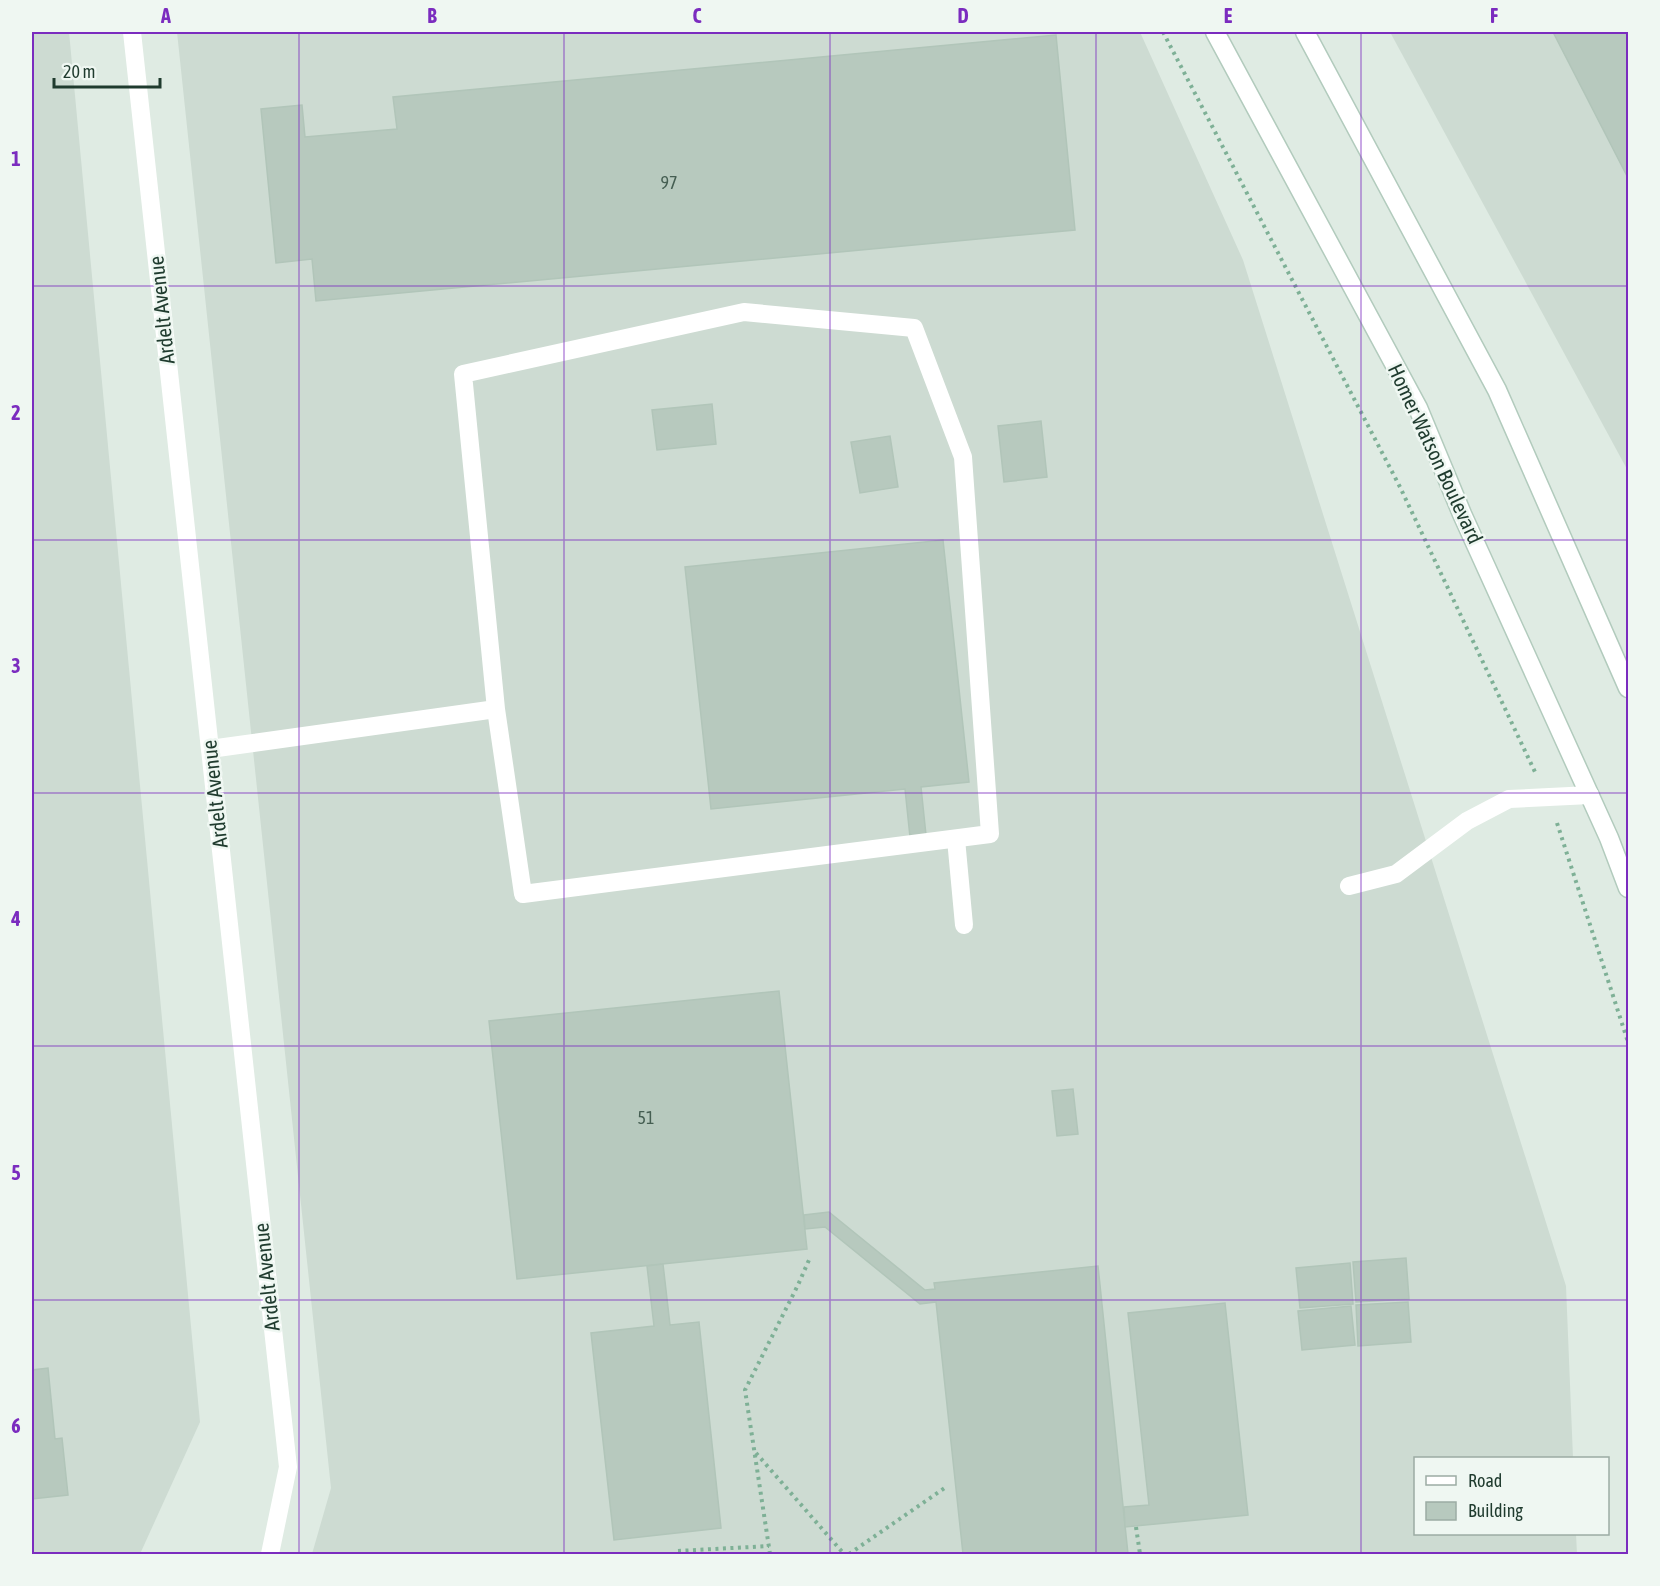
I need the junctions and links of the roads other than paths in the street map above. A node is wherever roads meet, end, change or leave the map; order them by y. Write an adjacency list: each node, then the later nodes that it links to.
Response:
1 (132, 32): 6 (main road, Ardelt Avenue)
2 (1215, 32): 7 (main road, Homer Watson Boulevard)
3 (1305, 32): 4 (main road)
4 (1629, 688)
5 (496, 709): 6 (main road); 8 (main road); 8 (main road)
6 (210, 749): 12 (main road, Ardelt Avenue)
7 (1590, 795): 9 (main road); 10 (main road, Homer Watson Boulevard)
8 (956, 839): 11 (main road)
9 (1349, 886)
10 (1629, 888)
11 (964, 925)
12 (270, 1554)

